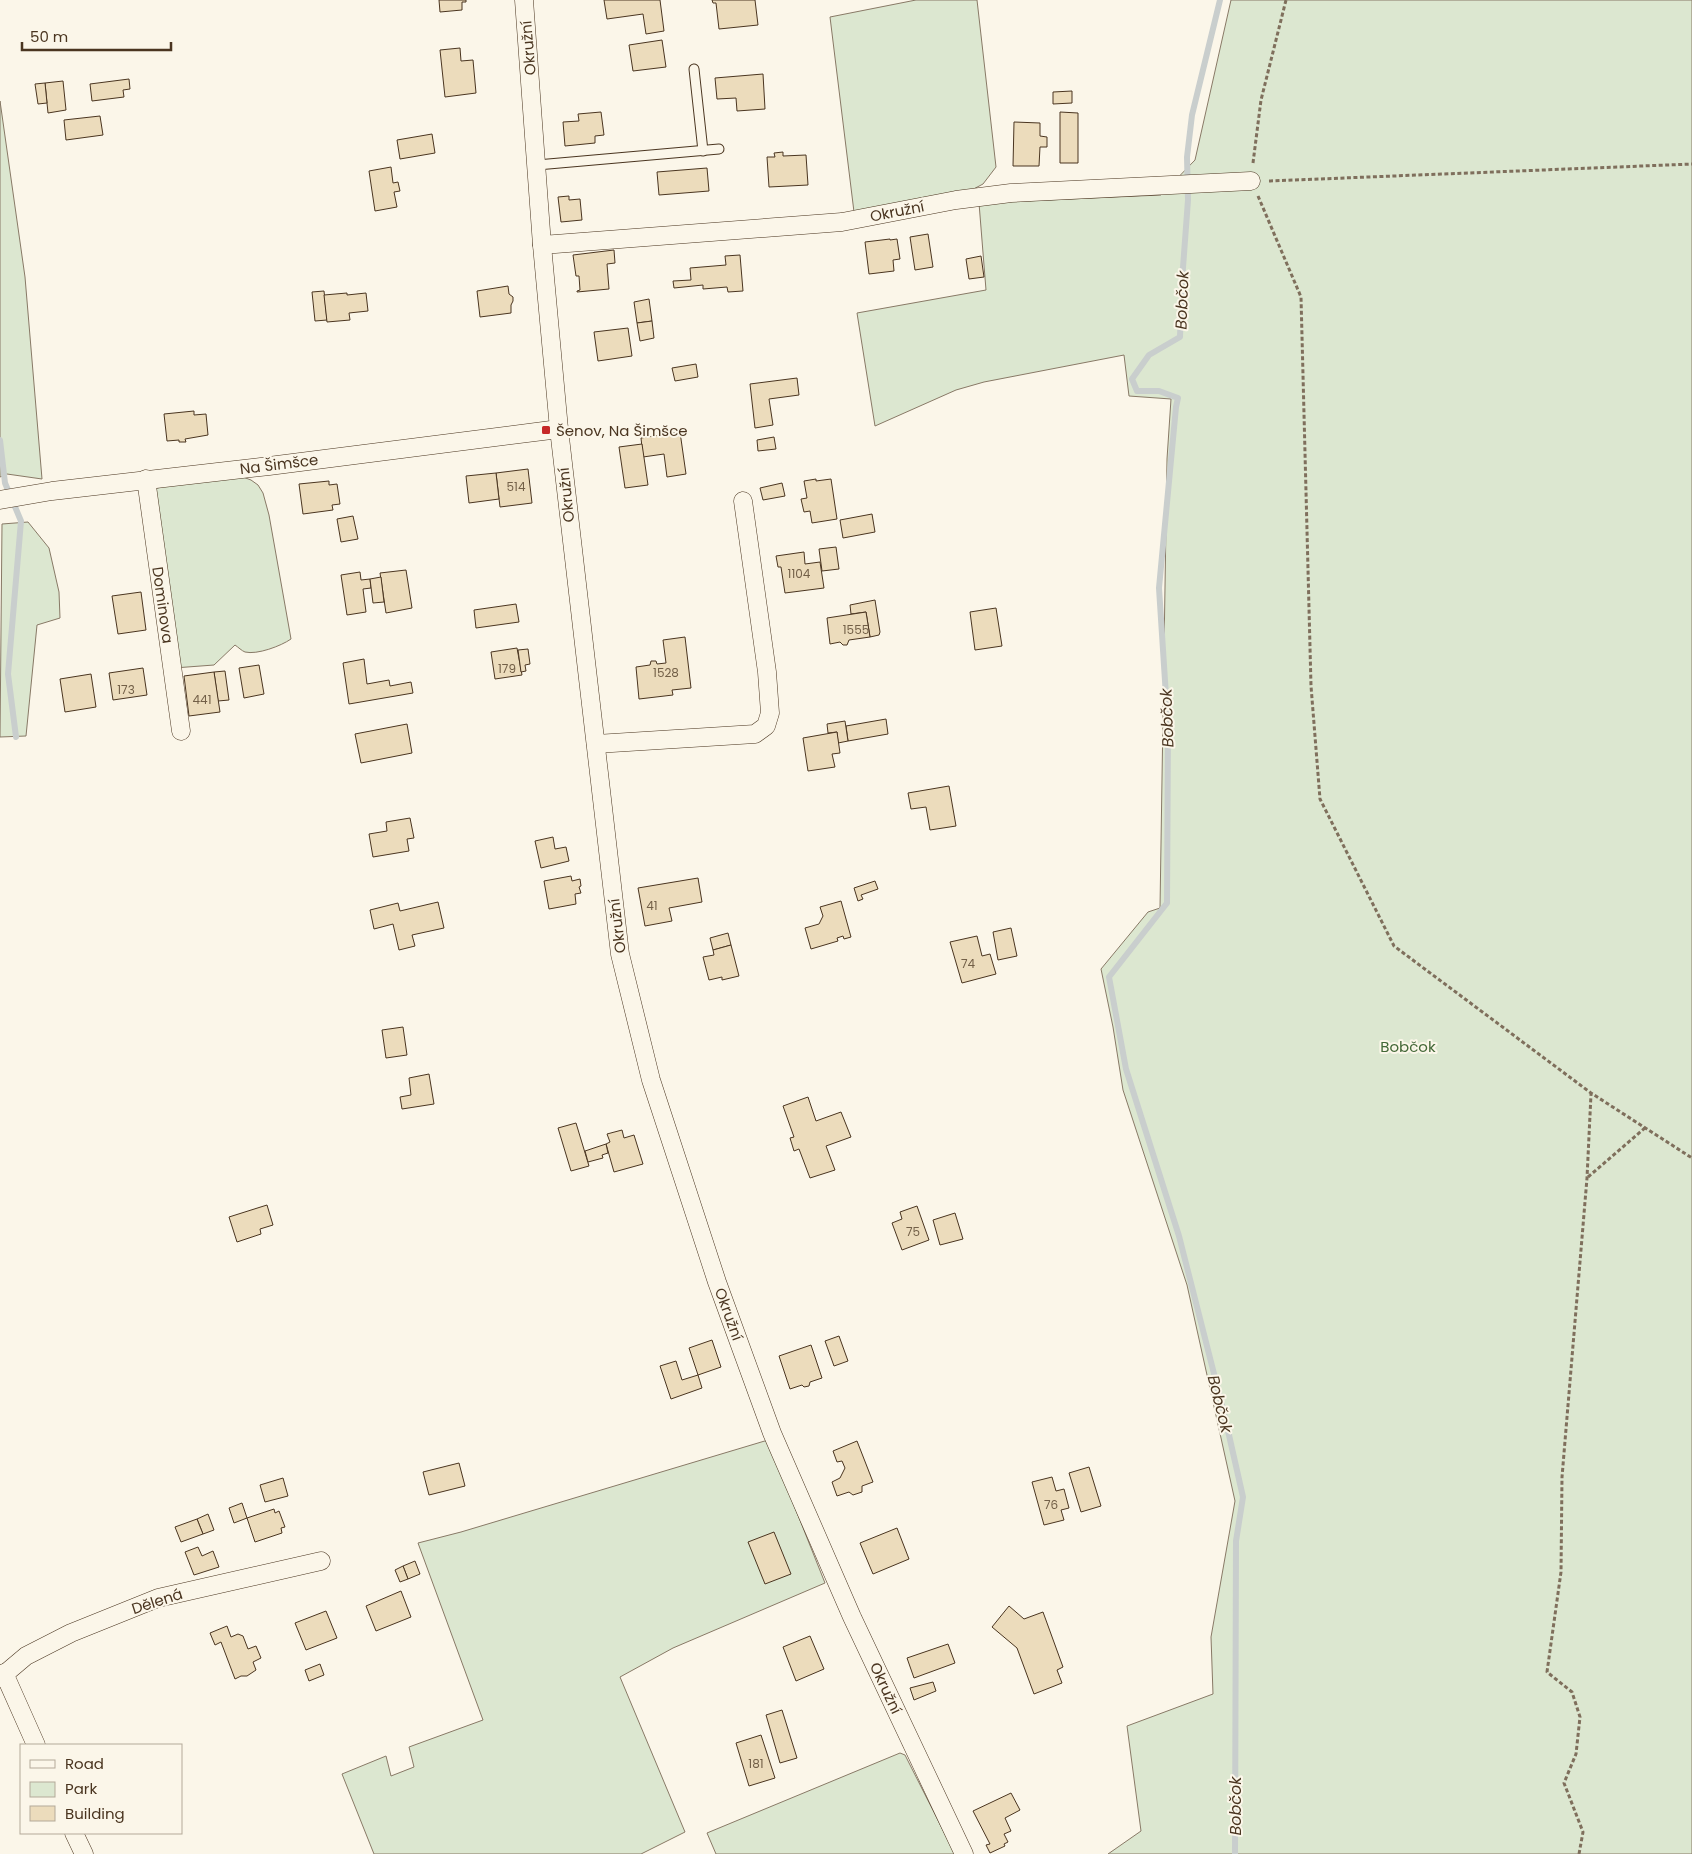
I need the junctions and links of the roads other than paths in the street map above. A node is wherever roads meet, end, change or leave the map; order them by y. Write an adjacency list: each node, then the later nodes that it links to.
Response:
1 (524, 0): 5 (street, Okružní)
2 (694, 69): 4 (lane)
3 (719, 149): 4 (lane)
4 (703, 150): 5 (lane)
5 (537, 165): 7 (street, Okružní)
6 (1251, 181): 7 (street, Okružní)
7 (542, 245): 8 (street, Okružní)
8 (559, 429): 9 (street, Na Šimšce); 13 (street, Okružní)
9 (146, 479): 10 (street, Na Šimšce); 12 (street, Dominova)
10 (0, 500)
11 (743, 501): 13 (street)
12 (181, 732)
13 (596, 744): 19 (street, Okružní)
14 (322, 1561): 15 (street, Dělená)
15 (2, 1675): 16 (street, Dělená)
16 (36, 1744)
17 (74, 1834): 18 (street)
18 (84, 1854)
19 (964, 1854)

